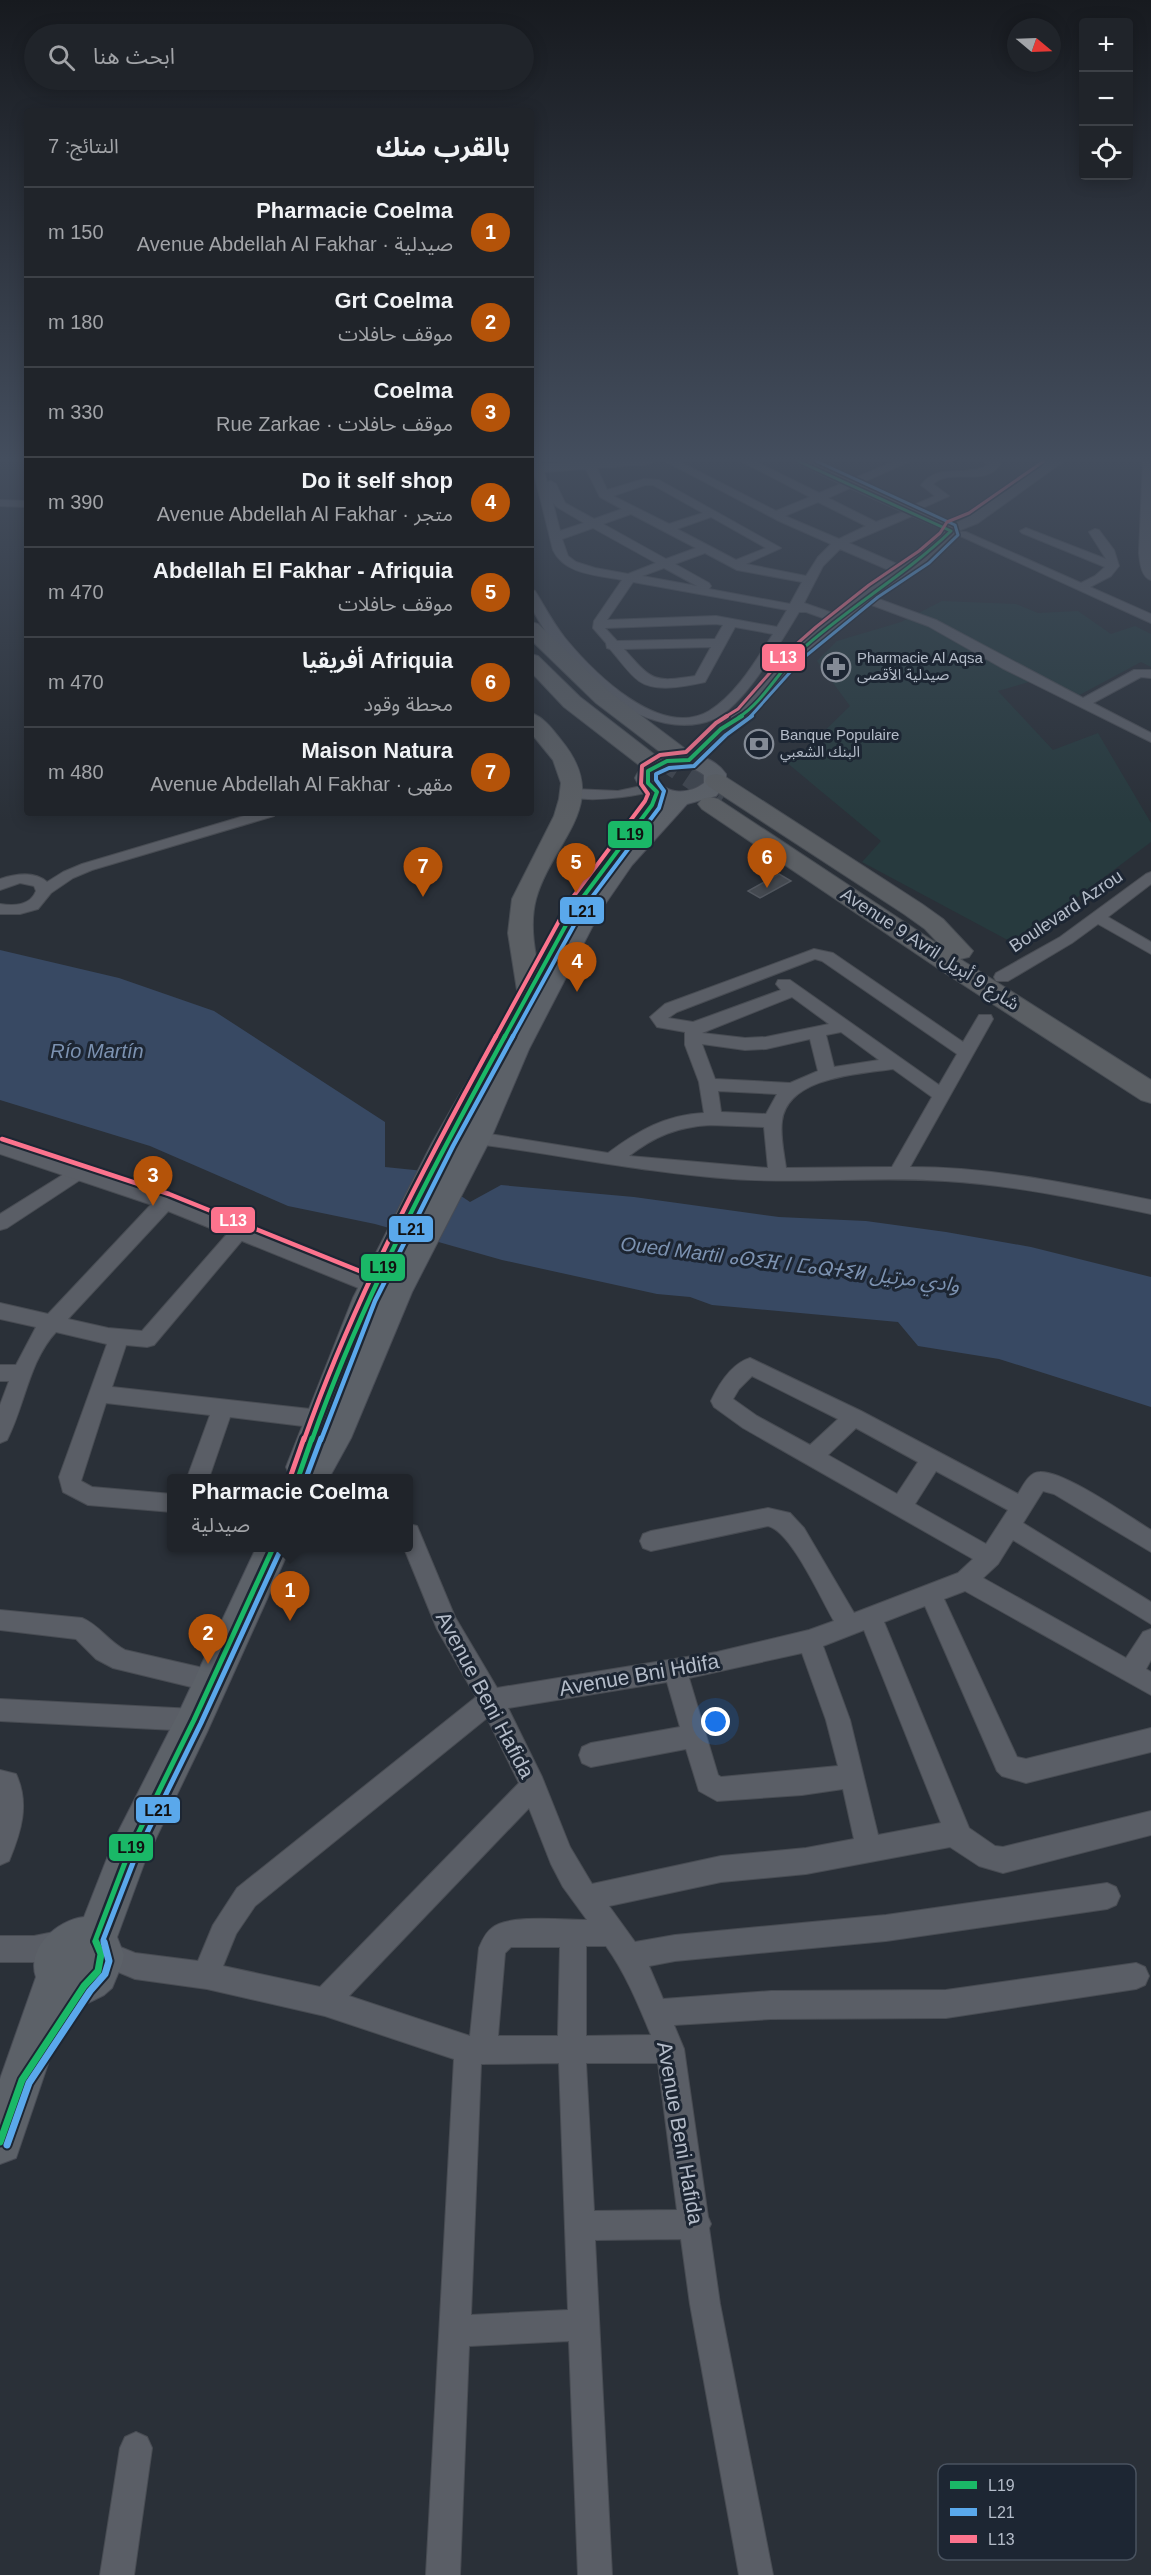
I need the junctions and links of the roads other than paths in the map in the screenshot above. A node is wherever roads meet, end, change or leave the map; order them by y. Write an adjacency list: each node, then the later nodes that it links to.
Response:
1 (627, 581): 16 (street)
2 (657, 581): 8 (street)
3 (687, 581): 8 (street)
4 (810, 581): 12 (street)
5 (888, 581): 10 (street)
6 (1074, 581): 9 (street)
7 (1094, 581): 9 (street)
8 (694, 587): 12 (street)
9 (1084, 587): 13 (street)
10 (865, 598): 14 (street); 27 (street)
11 (534, 599): 24 (street)
12 (799, 607): 14 (street); 18 (street)
13 (1151, 616)
14 (837, 619): 30 (street)
15 (731, 622): 16 (street); 18 (street); 20 (street)
16 (599, 624): 21 (street)
17 (534, 631): 30 (highway)
18 (779, 631): 24 (street)
19 (534, 643): 30 (highway, Avenue 9 Avril شارع 9 أبريل)
20 (721, 644): 21 (street); 23 (street)
21 (611, 645): 23 (street)
22 (534, 663): 30 (highway, Avenue 9 Avril شارع 9 أبريل)
23 (617, 664): 24 (street)
24 (591, 670)
25 (1151, 674): 27 (street)
26 (534, 682): 30 (highway)
27 (1084, 703): 29 (street)
28 (536, 730): 31 (highway)
29 (1148, 734)
30 (681, 780): 31 (street); 41 (highway, Avenue 9 Avril شارع 9 أبريل); 41 (highway); 44 (main road); 60 (main road)
31 (573, 792): 44 (highway)
32 (259, 816): 33 (street)
33 (87, 867): 35 (street); 37 (street)
34 (1151, 877): 39 (street, Boulevard Azrou)
35 (28, 879): 36 (street); 37 (street)
36 (0, 885)
37 (44, 891): 38 (street)
38 (0, 909)
39 (1098, 917): 40 (street); 43 (street, Boulevard Azrou)
40 (1151, 949)
41 (954, 957): 43 (highway, Avenue 9 Avril شارع 9 أبريل); 56 (highway, Avenue 9 Avril شارع 9 أبريل)
42 (766, 972): 45 (street); 48 (street); 50 (street)
43 (1002, 976): 52 (highway, Avenue 9 Avril شارع 9 أبريل)
44 (530, 990): 60 (main road)
45 (793, 991): 47 (street); 48 (street)
46 (985, 1019): 50 (street)
47 (843, 1026): 49 (street); 51 (street)
48 (693, 1033): 49 (street); 54 (street)
49 (817, 1033): 53 (street)
50 (966, 1052): 57 (street)
51 (895, 1064): 53 (street); 57 (street)
52 (1151, 1072)
53 (828, 1075): 55 (street)
54 (708, 1084): 55 (street); 58 (street)
55 (793, 1089): 59 (street)
56 (1151, 1093)
57 (941, 1095): 65 (street)
58 (713, 1118): 59 (street); 62 (street)
59 (773, 1121): 64 (street)
60 (470, 1137): 62 (street); 70 (main road)
61 (0, 1146): 63 (street)
62 (611, 1160): 64 (street)
63 (80, 1171): 66 (street); 68 (street)
64 (778, 1174): 65 (street)
65 (897, 1174): 67 (street)
66 (166, 1201): 69 (street); 72 (street)
67 (1151, 1207)
68 (0, 1222)
69 (241, 1231): 70 (street); 73 (street)
70 (386, 1288): 79 (main road); 85 (main road)
71 (0, 1311): 72 (street)
72 (50, 1324): 73 (street); 75 (street)
73 (119, 1338): 76 (street)
74 (0, 1373): 75 (street)
75 (22, 1373): 80 (street)
76 (99, 1394): 77 (street); 86 (street)
77 (223, 1408): 79 (street); 83 (street)
78 (854, 1417): 81 (street); 81 (street); 82 (street)
79 (319, 1419): 84 (main road)
80 (0, 1431)
81 (813, 1456): 87 (street)
82 (932, 1459): 87 (street); 88 (street)
83 (200, 1474)
84 (300, 1474)
85 (315, 1474)
86 (167, 1503)
87 (901, 1506): 94 (street)
88 (1022, 1507): 89 (street); 91 (street)
89 (1011, 1527): 94 (street); 97 (street)
90 (651, 1541): 99 (street)
91 (1151, 1542)
92 (413, 1545): 105 (street, Avenue Beni Hafida)
93 (271, 1552): 104 (main road)
94 (990, 1557): 95 (street)
95 (966, 1580): 96 (street, Avenue Bni Hdifa); 103 (street)
96 (931, 1594): 99 (street, Avenue Bni Hdifa); 109 (street)
97 (1151, 1614)
98 (0, 1620): 104 (street)
99 (860, 1622): 101 (street, Avenue Bni Hdifa); 115 (street)
100 (1151, 1640): 103 (street)
101 (809, 1641): 102 (street, Avenue Bni Hdifa); 111 (street)
102 (675, 1670): 105 (street, Avenue Bni Hdifa); 108 (street)
103 (1141, 1678)
104 (212, 1682): 107 (main road)
105 (491, 1700): 113 (street, Avenue Beni Hafida); 125 (street, Avenue Bni Hdifa)
106 (0, 1710): 107 (street)
107 (194, 1720): 124 (main road)
108 (694, 1736): 110 (street); 111 (street)
109 (1151, 1740)
110 (591, 1755)
111 (854, 1776): 116 (street)
112 (0, 1782): 117 (street)
113 (533, 1786): 119 (street, Avenue Beni Hafida); 127 (street)
114 (1151, 1823): 115 (street)
115 (958, 1836): 116 (street)
116 (869, 1850): 119 (street)
117 (0, 1852)
118 (1107, 1896): 123 (street)
119 (586, 1899): 121 (street, Avenue Beni Hafida)
120 (573, 1934): 121 (street); 129 (street); 131 (street)
121 (613, 1934): 123 (street, Avenue Beni Hafida)
122 (0, 1949): 124 (street)
123 (629, 1956): 128 (street, Avenue Beni Hafida)
124 (80, 1960): 125 (street); 132 (main road)
125 (207, 1976): 127 (street)
126 (1136, 1976): 128 (street)
127 (325, 2002): 131 (street)
128 (655, 2013): 130 (street, Avenue Beni Hafida)
129 (572, 2049): 130 (street); 131 (street); 134 (street)
130 (670, 2049): 133 (street, Avenue Beni Hafida)
131 (476, 2050): 136 (street)
132 (0, 2142)
133 (696, 2224): 134 (street); 141 (street, Avenue Beni Hafida)
134 (580, 2226): 135 (street)
135 (584, 2325): 136 (street); 140 (street)
136 (455, 2331): 139 (street)
137 (136, 2448): 138 (street)
138 (117, 2575)
139 (443, 2575)
140 (595, 2575)
141 (756, 2575)

